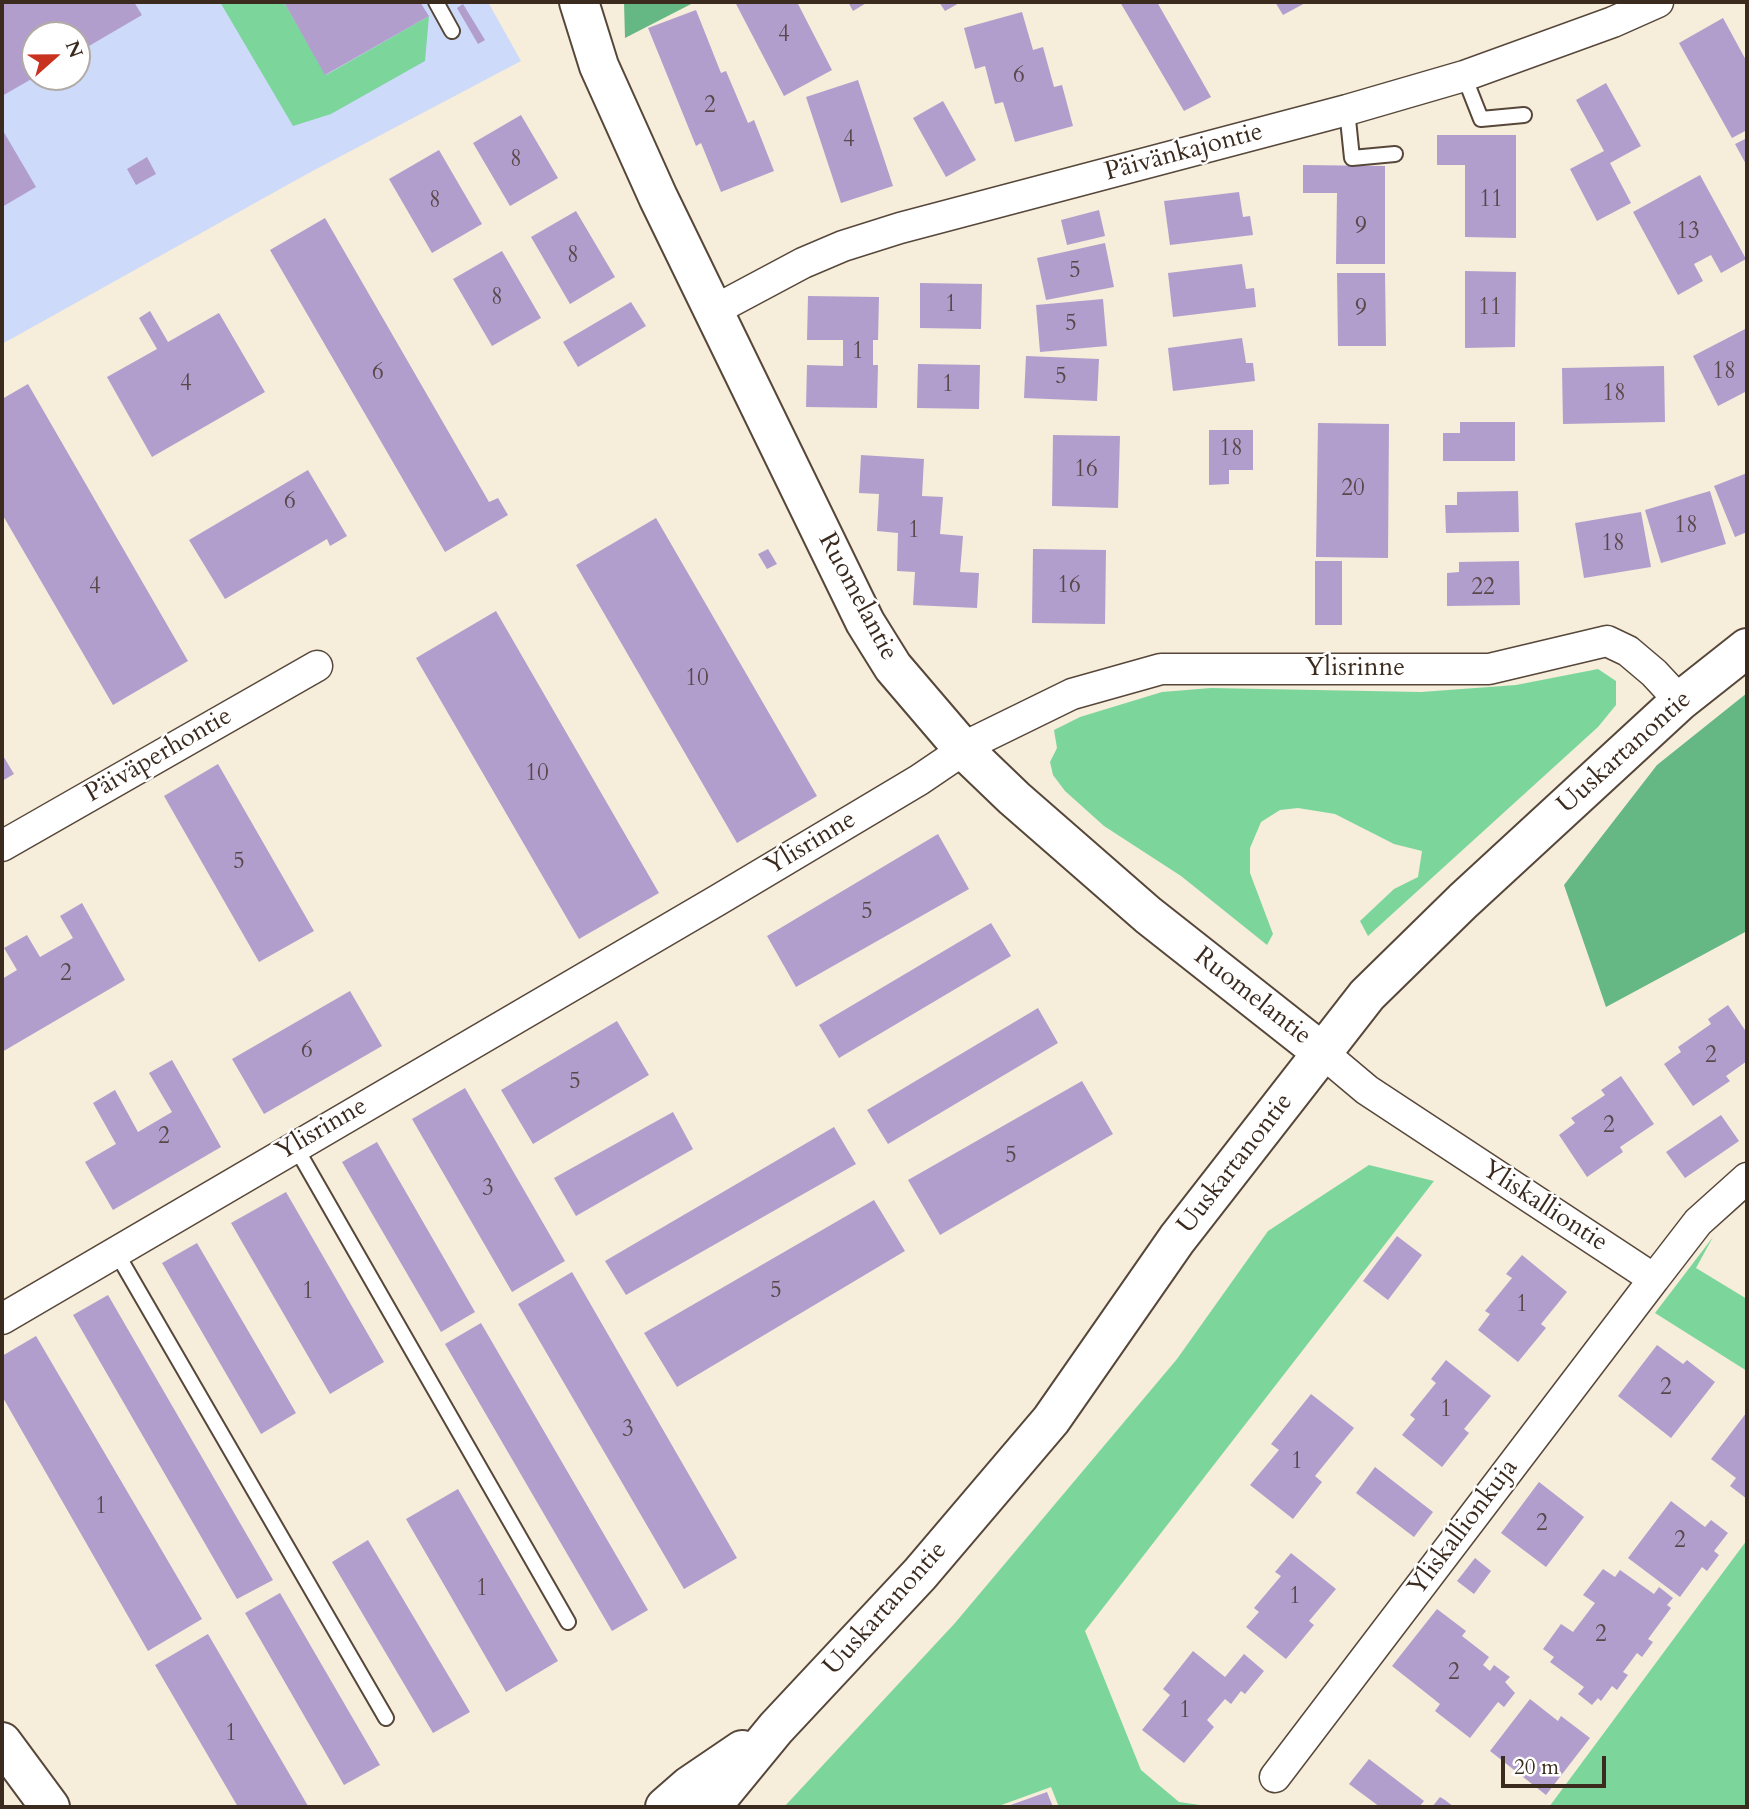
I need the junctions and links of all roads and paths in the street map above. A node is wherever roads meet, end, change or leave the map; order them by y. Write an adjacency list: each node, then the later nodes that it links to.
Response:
1 (436, 2): 4 (lane)
2 (579, 2): 9 (main road, Ruomelantie)
3 (1658, 2): 5 (street, Päivänkajontie)
4 (452, 30)
5 (1464, 76): 6 (street, Päivänkajontie); 7 (lane)
6 (1347, 110): 8 (lane); 9 (street, Päivänkajontie)
7 (1524, 115)
8 (1395, 154)
9 (713, 311): 13 (main road, Ruomelantie)
10 (1747, 648): 12 (main road, Uuskartanontie)
11 (317, 666): 14 (street, Päiväperhontie)
12 (1680, 701): 13 (street, Ylisrinne); 15 (main road, Uuskartanontie)
13 (964, 750): 15 (main road, Ruomelantie); 16 (street, Ylisrinne)
14 (2, 846)
15 (1323, 1053): 19 (street, Yliskalliontie); 23 (main road, Uuskartanontie)
16 (295, 1146): 18 (street, Ylisrinne); 21 (lane)
17 (1747, 1178): 19 (street)
18 (116, 1252): 20 (street, Ylisrinne); 22 (lane)
19 (1654, 1279): 25 (street, Yliskallionkuja)
20 (2, 1319)
21 (568, 1622)
22 (386, 1718)
23 (776, 1728): 27 (main road, Uuskartanontie); 28 (main road, Uuskartanontie)
24 (2, 1742): 26 (main road)
25 (1275, 1777)
26 (50, 1807)
27 (665, 1807)
28 (711, 1807)

